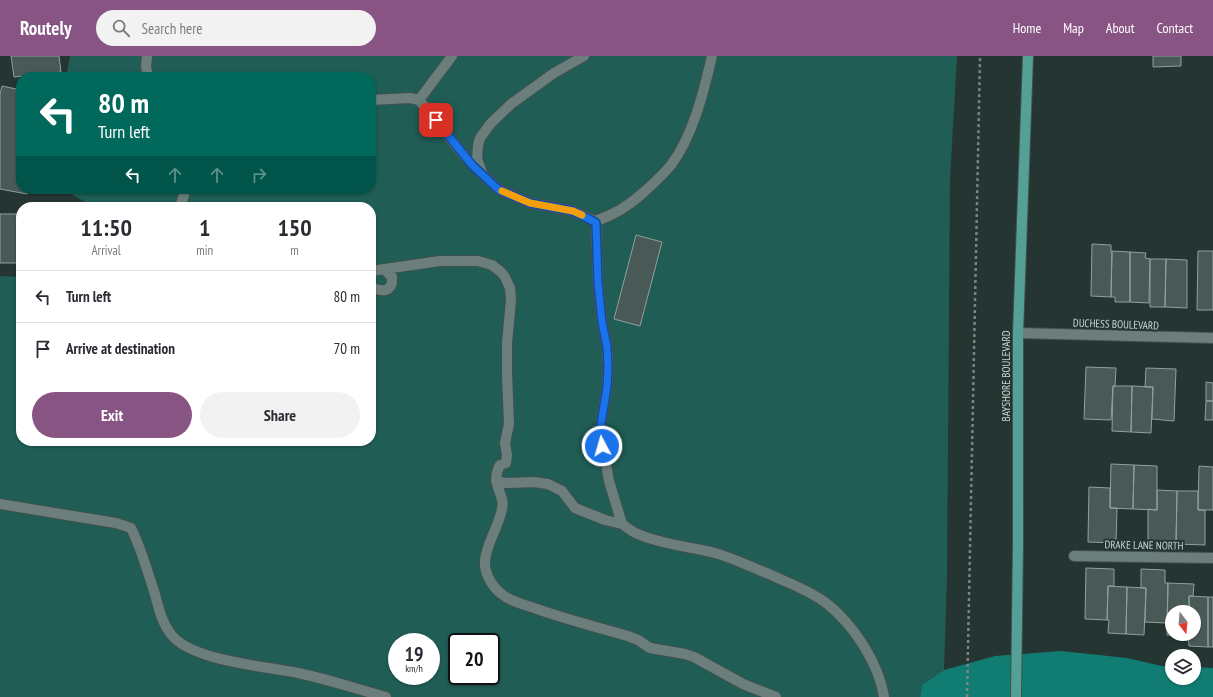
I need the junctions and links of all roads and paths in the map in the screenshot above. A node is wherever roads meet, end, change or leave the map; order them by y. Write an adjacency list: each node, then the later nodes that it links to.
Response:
1 (147, 56): 7 (street)
2 (452, 56): 9 (street)
3 (584, 56): 10 (street)
4 (712, 56): 11 (street)
5 (980, 56): 25 (path)
6 (1028, 56): 15 (main road, BAYSHORE BOULEVARD)
7 (147, 72)
8 (376, 100): 9 (street)
9 (419, 100): 10 (street)
10 (483, 175): 11 (street)
11 (595, 222): 19 (street)
12 (385, 270): 13 (street); 14 (street); 17 (street)
13 (376, 271)
14 (376, 289)
15 (1018, 333): 16 (street, DUCHESS BOULEVARD); 26 (main road, BAYSHORE BOULEVARD)
16 (1213, 338)
17 (496, 481): 19 (street); 23 (street)
18 (0, 504): 22 (street)
19 (622, 524): 24 (street)
20 (1074, 556): 21 (street, DRAKE LANE NORTH)
21 (1213, 558)
22 (386, 697)
23 (776, 697)
24 (884, 697)
25 (967, 697)
26 (1016, 697)

